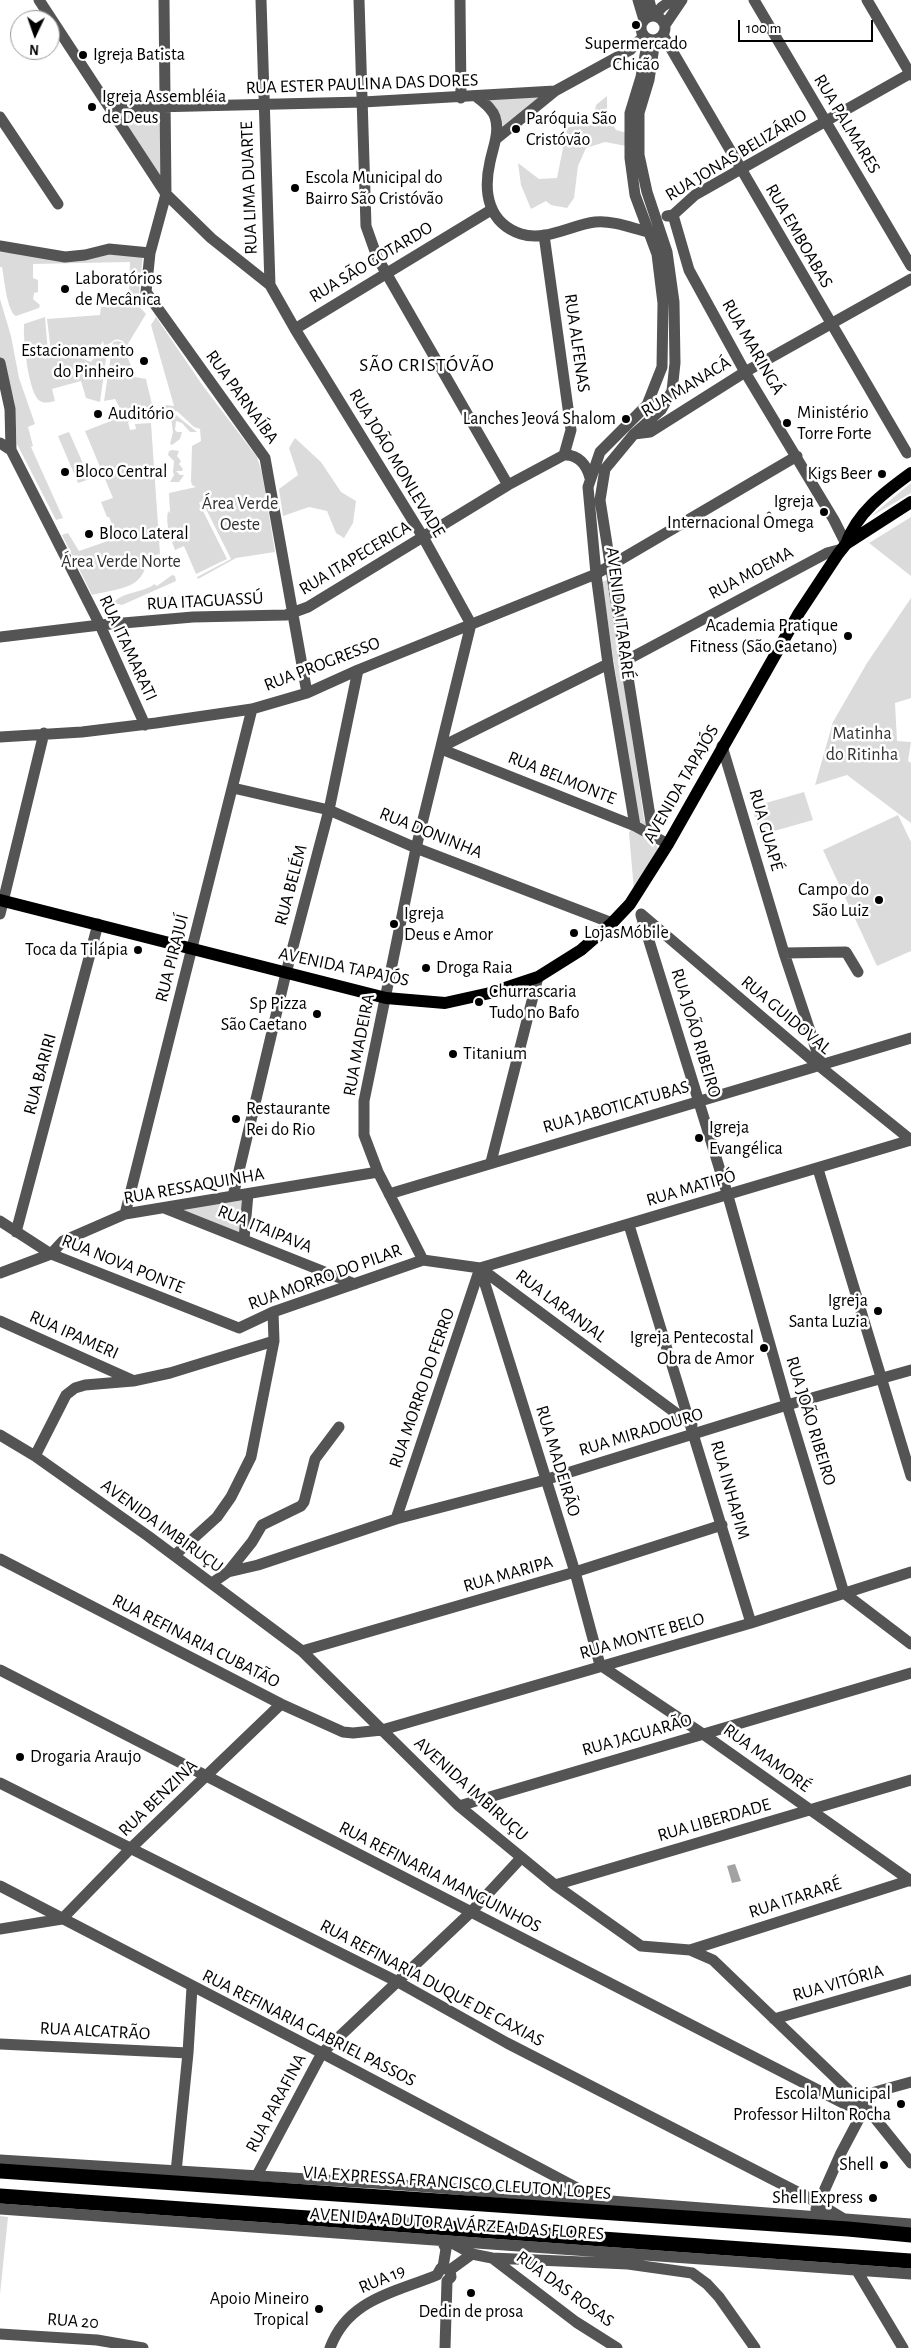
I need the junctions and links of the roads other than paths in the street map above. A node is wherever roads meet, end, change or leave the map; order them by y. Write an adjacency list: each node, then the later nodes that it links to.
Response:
1 (39, 0): 19 (street, RUA JOÃO MONLEVADE)
2 (164, 0): 20 (street, RUA PARNAÍBA)
3 (261, 0): 18 (street, RUA LIMA DUARTE)
4 (359, 0): 17 (street)
5 (460, 0): 15 (street)
6 (638, 0): 12 (street)
7 (649, 0): 12 (street)
8 (672, 0): 12 (street)
9 (682, 0): 12 (street)
10 (754, 0): 22 (street, RUA PALMARES)
11 (867, 0): 13 (street)
12 (649, 32): 14 (street); 24 (street, RUA EMBOABAS); 29 (street, AVENIDA ITARARÉ); 30 (street, AVENIDA ITARARÉ)
13 (911, 74): 22 (street, RUA JONAS BELIZÁRIO)
14 (555, 91): 16 (street, RUA ESTER PAULINA DAS DORES); 23 (street)
15 (461, 98): 16 (street, RUA ESTER PAULINA DAS DORES); 17 (street, RUA ESTER PAULINA DAS DORES)
16 (477, 98): 23 (street)
17 (363, 102): 18 (street, RUA ESTER PAULINA DAS DORES); 35 (street)
18 (263, 106): 20 (street, RUA ESTER PAULINA DAS DORES); 37 (street, RUA LIMA DUARTE)
19 (111, 108): 20 (street, RUA ESTER PAULINA DAS DORES); 25 (street, RUA JOÃO MONLEVADE)
20 (166, 108): 25 (street, RUA PARNAÍBA)
21 (0, 117): 26 (street)
22 (825, 122): 24 (street, RUA JONAS BELIZÁRIO); 34 (street, RUA PALMARES)
23 (496, 138): 27 (street)
24 (740, 170): 28 (street, RUA JONAS BELIZÁRIO); 38 (street, RUA EMBOABAS)
25 (166, 194): 33 (street, RUA PARNAÍBA); 37 (street, RUA JOÃO MONLEVADE)
26 (58, 204)
27 (491, 210): 31 (street); 35 (street, RUA SÃO GOTARDO)
28 (673, 215): 29 (street, RUA JONAS BELIZÁRIO); 41 (street, RUA MARINGÁ)
29 (656, 218): 42 (street, AVENIDA ITARARÉ)
30 (648, 232): 31 (street); 49 (street, AVENIDA ITARARÉ)
31 (544, 235): 46 (street, RUA ALFENAS)
32 (0, 246): 33 (street)
33 (150, 253): 56 (street, RUA PARNAÍBA)
34 (911, 266)
35 (387, 273): 39 (street, RUA SÃO GOTARDO); 50 (street)
36 (911, 279): 38 (street, RUA MANACÁ)
37 (270, 285): 39 (street, RUA JOÃO MONLEVADE)
38 (831, 324): 41 (street, RUA MANACÁ); 45 (street, RUA EMBOABAS)
39 (294, 329): 52 (street, RUA JOÃO MONLEVADE)
40 (0, 363): 44 (street, RUA ITAMARATI)
41 (745, 372): 42 (street, RUA MANACÁ); 47 (street, RUA MARINGÁ)
42 (634, 434): 54 (street, AVENIDA ITARARÉ)
43 (0, 443): 44 (street)
44 (11, 450): 58 (street, RUA ITAMARATI)
45 (907, 453)
46 (564, 455): 49 (street); 50 (street, RUA ITAPECERICA)
47 (797, 456): 53 (street, RUA MARINGÁ); 54 (street, RUA PROGRESSO)
48 (911, 473): 53 (main road, AVENIDA TAPAJÓS)
49 (590, 478): 55 (street, AVENIDA ITARARÉ)
50 (508, 485): 52 (street, RUA ITAPECERICA)
51 (911, 502): 53 (main road, AVENIDA TAPAJÓS)
52 (423, 537): 56 (street, RUA ITAPECERICA); 57 (street, RUA JOÃO MONLEVADE)
53 (844, 546): 60 (street, RUA MOEMA); 68 (main road, AVENIDA TAPAJÓS)
54 (610, 564): 55 (street, RUA PROGRESSO); 60 (street, AVENIDA ITARARÉ)
55 (596, 574): 57 (street, RUA PROGRESSO); 61 (street, AVENIDA ITARARÉ)
56 (292, 613): 58 (street, RUA ITAGUASSÚ); 63 (street, RUA PARNAÍBA)
57 (471, 624): 62 (street, RUA PROGRESSO); 69 (street, RUA MADEIRA)
58 (100, 625): 59 (street, RUA ITAGUASSÚ); 65 (street, RUA ITAMARATI)
59 (0, 637)
60 (626, 661): 73 (street, AVENIDA ITARARÉ)
61 (608, 664): 69 (street); 72 (street, AVENIDA ITARARÉ)
62 (358, 670): 63 (street, RUA PROGRESSO); 71 (street, RUA BELÉM)
63 (307, 693): 64 (street, RUA PROGRESSO)
64 (252, 709): 65 (street, RUA PROGRESSO); 70 (street, RUA PIRAJUÍ)
65 (145, 725): 66 (street, RUA PROGRESSO)
66 (44, 733): 67 (street, RUA PROGRESSO); 76 (street)
67 (0, 737)
68 (722, 746): 74 (main road, AVENIDA TAPAJÓS); 84 (street, RUA GUAPÉ)
69 (441, 748): 72 (street, RUA BELMONTE); 75 (street, RUA MADEIRA)
70 (233, 788): 71 (street, RUA DONINHA); 83 (street, RUA PIRAJUÍ)
71 (329, 810): 75 (street, RUA DONINHA); 87 (street, RUA BELÉM)
72 (635, 826): 73 (street, RUA BELMONTE)
73 (653, 835): 74 (street, RUA BELMONTE)
74 (668, 844): 77 (main road, AVENIDA TAPAJÓS)
75 (416, 848): 80 (street, RUA DONINHA); 89 (street, RUA MADEIRA)
76 (2, 900): 78 (street); 81 (main road, AVENIDA TAPAJÓS)
77 (630, 904): 79 (street, RUA GUIDOVAL); 80 (main road, AVENIDA TAPAJÓS)
78 (0, 914)
79 (641, 914): 82 (street, RUA GUIDOVAL); 85 (street, RUA JOÃO RIBEIRO)
80 (612, 923): 88 (main road, AVENIDA TAPAJÓS)
81 (98, 924): 83 (main road, AVENIDA TAPAJÓS); 105 (street, RUA BARIRI)
82 (675, 943): 85 (street); 91 (street, RUA GUIDOVAL)
83 (193, 949): 87 (main road, AVENIDA TAPAJÓS); 102 (street, RUA PIRAJUÍ)
84 (784, 953): 86 (street); 91 (street, RUA GUAPÉ)
85 (653, 955): 92 (street, RUA JOÃO RIBEIRO)
86 (858, 972)
87 (286, 973): 89 (main road, AVENIDA TAPAJÓS); 99 (street, RUA BELÉM)
88 (538, 977): 89 (main road, AVENIDA TAPAJÓS); 94 (street)
89 (386, 998): 96 (street, RUA MADEIRA)
90 (911, 1038): 91 (street, RUA JABOTICATUBAS)
91 (820, 1065): 92 (street, RUA JABOTICATUBAS); 93 (street, RUA GUIDOVAL)
92 (698, 1102): 94 (street, RUA JABOTICATUBAS); 100 (street, RUA JOÃO RIBEIRO)
93 (911, 1140): 95 (street, RUA MATIPÓ)
94 (491, 1162): 98 (street, RUA JABOTICATUBAS)
95 (818, 1169): 100 (street, RUA MATIPÓ); 117 (street)
96 (378, 1172): 97 (street, RUA RESSAQUINHA); 98 (street, RUA MADEIRA)
97 (248, 1194): 99 (street, RUA RESSAQUINHA); 106 (street)
98 (389, 1194): 108 (street, RUA MADEIRA)
99 (233, 1196): 101 (street, RUA RESSAQUINHA)
100 (728, 1196): 104 (street, RUA MATIPÓ); 119 (street, RUA JOÃO RIBEIRO)
101 (162, 1207): 102 (street, RUA RESSAQUINHA); 106 (street, RUA ITAIPAVA)
102 (125, 1214): 107 (street, RUA RESSAQUINHA)
103 (0, 1221): 105 (street, RUA NOVA PONTE)
104 (629, 1225): 109 (street, RUA MATIPÓ); 121 (street, RUA INHAPIM)
105 (16, 1232): 107 (street, RUA NOVA PONTE)
106 (244, 1239): 111 (street, RUA ITAIPAVA)
107 (50, 1254): 110 (street, RUA RESSAQUINHA); 114 (street, RUA NOVA PONTE)
108 (422, 1260): 109 (street); 111 (street, RUA MORRO DO PILAR)
109 (480, 1268): 121 (street, RUA LARANJAL); 125 (street, RUA MADEIRÃO); 126 (street, RUA MORRO DO FERRO)
110 (0, 1273)
111 (355, 1284): 112 (street, RUA MORRO DO PILAR)
112 (272, 1312): 114 (street, RUA MORRO DO PILAR); 115 (street)
113 (0, 1322): 118 (street, RUA IPAMERI)
114 (239, 1328)
115 (274, 1341): 118 (street); 128 (street)
116 (911, 1370): 117 (street, RUA MIRADOURO)
117 (881, 1379): 119 (street, RUA MIRADOURO); 124 (street)
118 (133, 1381): 123 (street)
119 (787, 1405): 121 (street, RUA MIRADOURO); 134 (street, RUA JOÃO RIBEIRO)
120 (339, 1427): 130 (street)
121 (694, 1430): 125 (street, RUA MIRADOURO); 127 (street, RUA INHAPIM)
122 (0, 1435): 123 (street, AVENIDA IMBIRUÇU)
123 (35, 1456): 128 (street, AVENIDA IMBIRUÇU)
124 (911, 1476)
125 (545, 1479): 126 (street, RUA MIRADOURO); 131 (street, RUA MADEIRÃO)
126 (396, 1519): 130 (street, RUA MIRADOURO)
127 (722, 1525): 131 (street, RUA MARIPA); 135 (street, RUA INHAPIM)
128 (175, 1555): 133 (street, AVENIDA IMBIRUÇU)
129 (0, 1559): 141 (street, RUA REFINARIA CUBATÃO)
130 (228, 1572): 133 (street, RUA MIRADOURO)
131 (575, 1572): 137 (street, RUA MARIPA); 138 (street, RUA MADEIRÃO)
132 (911, 1572): 134 (street, RUA MONTE BELO)
133 (212, 1583): 137 (street, AVENIDA IMBIRUÇU)
134 (844, 1593): 135 (street, RUA MONTE BELO); 136 (street)
135 (751, 1623): 138 (street, RUA MONTE BELO)
136 (911, 1644)
137 (302, 1651): 142 (street, AVENIDA IMBIRUÇU)
138 (600, 1665): 142 (street, RUA MONTE BELO); 143 (street, RUA MAMORÉ)
139 (0, 1670): 144 (street, RUA REFINARIA MANGUINHOS)
140 (911, 1673): 143 (street, RUA JAGUARÃO)
141 (281, 1704): 142 (street, RUA REFINARIA CUBATÃO); 144 (street, RUA BENZINA)
142 (382, 1730): 147 (street, AVENIDA IMBIRUÇU)
143 (701, 1735): 147 (street, RUA JAGUARÃO); 148 (street, RUA MAMORÉ)
144 (206, 1776): 149 (street, RUA BENZINA); 154 (street, RUA REFINARIA MANGUINHOS)
145 (911, 1780): 148 (street, RUA LIBERDADE)
146 (0, 1783): 149 (street, RUA REFINARIA DUQUE DE CAXIAS)
147 (459, 1806): 150 (street, AVENIDA IMBIRUÇU)
148 (808, 1810): 151 (street, RUA MAMORÉ); 152 (street, RUA LIBERDADE)
149 (131, 1848): 155 (street, RUA BENZINA); 159 (street, RUA REFINARIA DUQUE DE CAXIAS)
150 (521, 1858): 152 (street, AVENIDA IMBIRUÇU); 154 (street, RUA PARAFINA)
151 (910, 1880): 157 (street, RUA ITARARÉ)
152 (555, 1885): 157 (street, AVENIDA IMBIRUÇU)
153 (0, 1886): 155 (street, RUA REFINARIA GABRIEL PASSOS)
154 (471, 1912): 159 (street, RUA PARAFINA); 166 (street, RUA REFINARIA MANGUINHOS)
155 (62, 1919): 156 (street); 160 (street, RUA REFINARIA GABRIEL PASSOS)
156 (0, 1929)
157 (690, 1950): 161 (street, AVENIDA IMBIRUÇU)
158 (911, 1980): 161 (street, RUA VITÓRIA)
159 (398, 1982): 164 (street, RUA PARAFINA); 174 (street, RUA REFINARIA DUQUE DE CAXIAS)
160 (192, 1987): 163 (street); 164 (street, RUA REFINARIA GABRIEL PASSOS)
161 (774, 2019): 166 (street, AVENIDA IMBIRUÇU)
162 (0, 2044): 163 (street, RUA ALCATRÃO)
163 (188, 2053): 170 (street)
164 (322, 2053): 171 (street, RUA PARAFINA); 173 (street, RUA REFINARIA GABRIEL PASSOS)
165 (911, 2082): 166 (street)
166 (866, 2107): 168 (street, AVENIDA IMBIRUÇU); 174 (street)
167 (0, 2160): 170 (street, AVENIDA ADUTORA VÁRZEA DAS FLORES)
168 (911, 2163)
169 (0, 2171): 179 (highway, VIA EXPRESSA FRANCISCO CLEUTON LOPES)
170 (176, 2172): 171 (street, AVENIDA ADUTORA VÁRZEA DAS FLORES)
171 (256, 2177): 173 (street, AVENIDA ADUTORA VÁRZEA DAS FLORES)
172 (0, 2196): 184 (highway)
173 (601, 2201): 176 (street, AVENIDA ADUTORA VÁRZEA DAS FLORES)
174 (818, 2203): 176 (street); 177 (street, RUA REFINARIA DUQUE DE CAXIAS)
175 (0, 2209): 180 (street, AVENIDA ADUTORA VÁRZEA DAS FLORES)
176 (809, 2216): 177 (street, AVENIDA ADUTORA VÁRZEA DAS FLORES)
177 (844, 2219): 178 (street, AVENIDA ADUTORA VÁRZEA DAS FLORES)
178 (911, 2224)
179 (911, 2235)
180 (445, 2241): 181 (street); 183 (street, AVENIDA ADUTORA VÁRZEA DAS FLORES); 186 (street)
181 (472, 2254): 182 (street); 186 (street, RUA 19)
182 (492, 2258): 187 (street); 193 (street, RUA DAS ROSAS)
183 (700, 2259): 185 (street, AVENIDA ADUTORA VÁRZEA DAS FLORES); 187 (street)
184 (911, 2261)
185 (857, 2271): 188 (street, AVENIDA ADUTORA VÁRZEA DAS FLORES); 195 (street)
186 (444, 2274): 191 (street, RUA 19); 192 (street)
187 (692, 2274): 194 (street)
188 (911, 2274)
189 (0, 2334): 190 (street, RUA 20)
190 (143, 2348)
191 (330, 2348)
192 (445, 2348)
193 (617, 2348)
194 (755, 2348)
195 (903, 2348)

